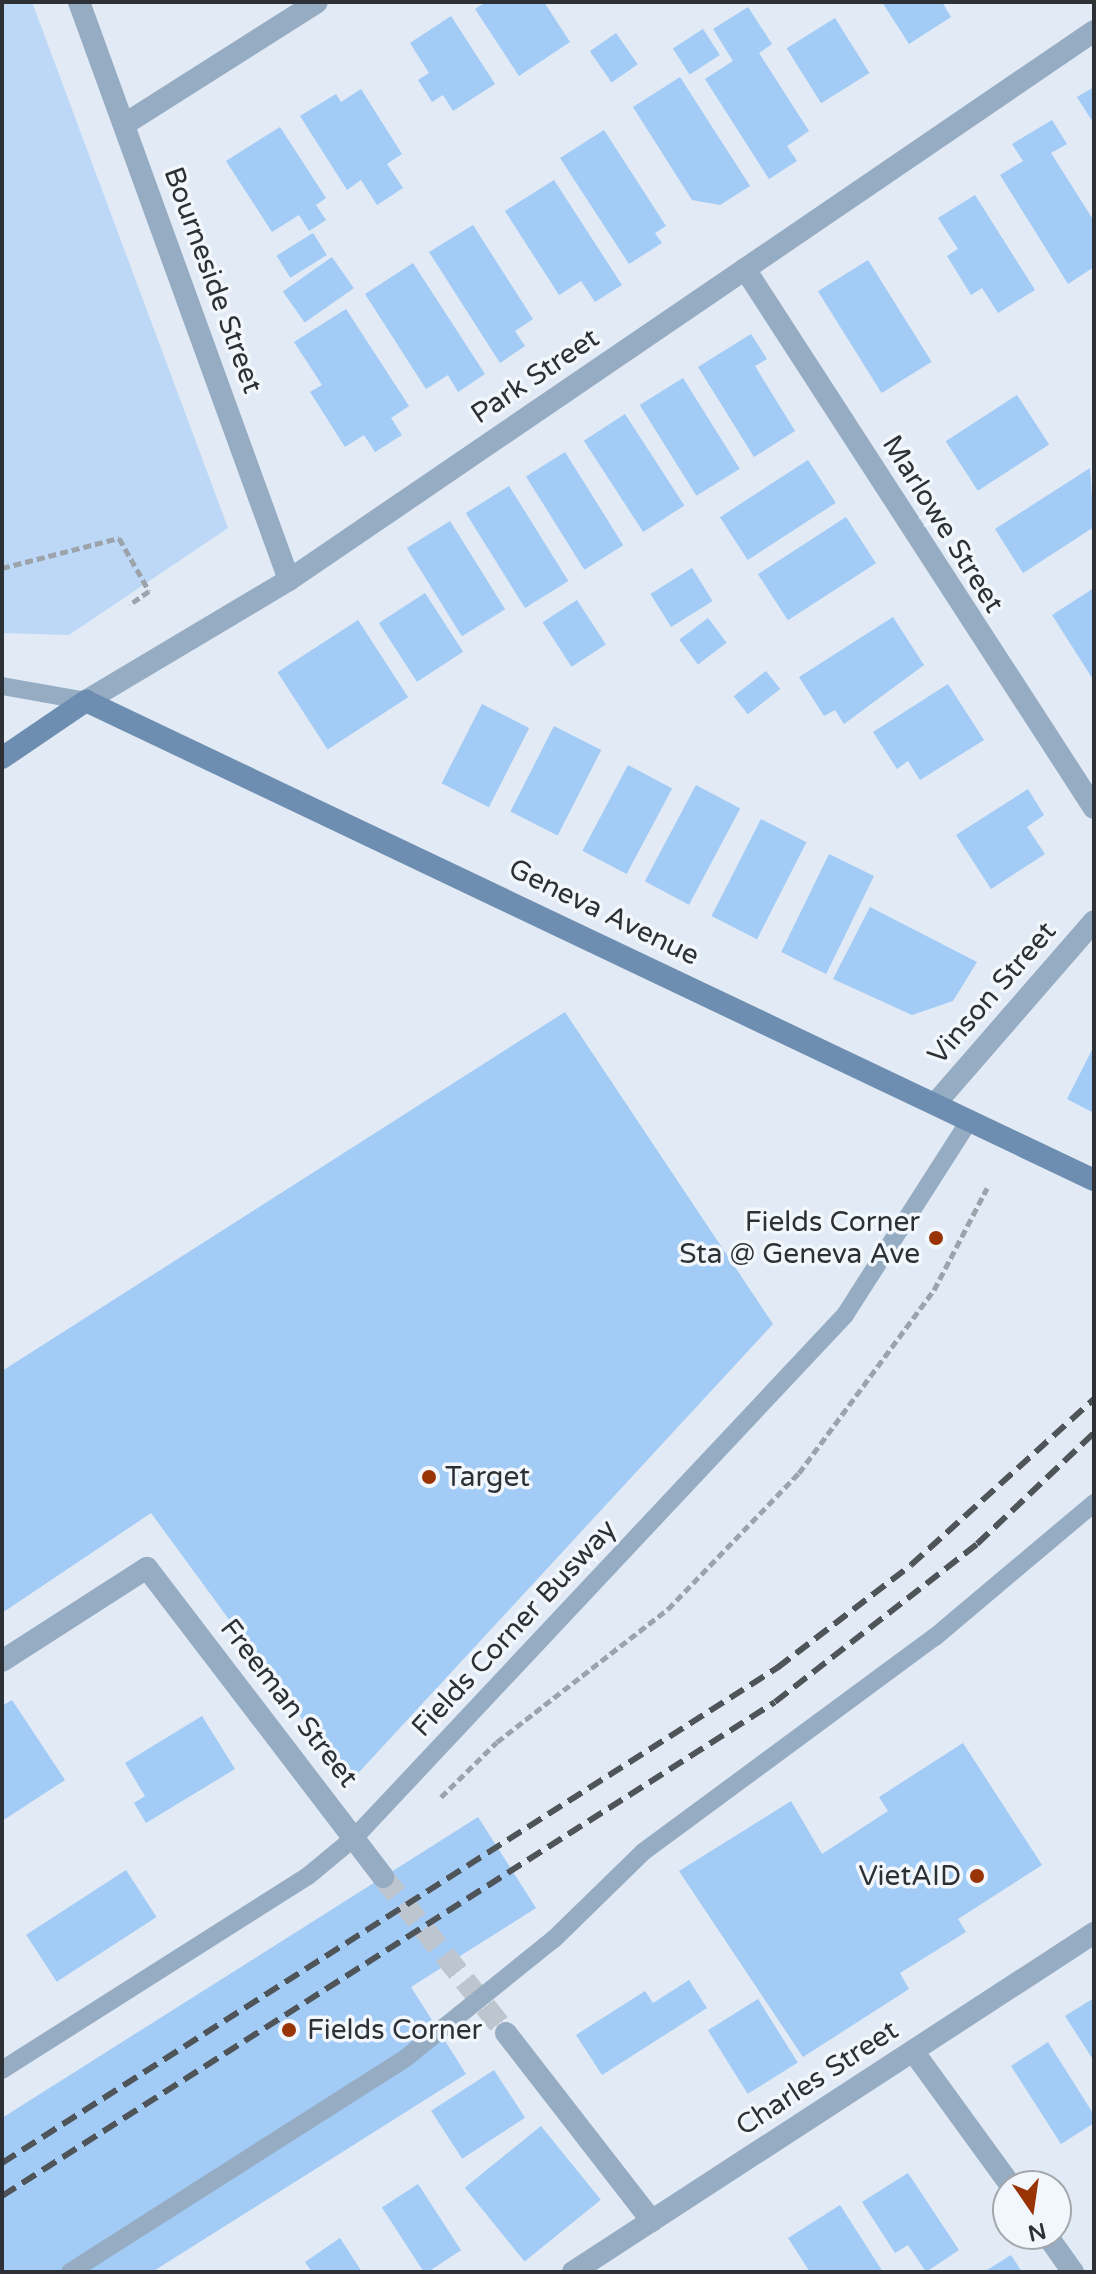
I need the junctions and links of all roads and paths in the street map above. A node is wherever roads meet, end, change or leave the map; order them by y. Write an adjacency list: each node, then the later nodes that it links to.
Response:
1 (79, 2): 4 (street, Bourneside Street)
2 (317, 2): 4 (street)
3 (1094, 31): 5 (street, Park Street)
4 (125, 124): 7 (street, Bourneside Street)
5 (745, 269): 7 (street, Park Street); 12 (street, Marlowe Street)
6 (2, 568): 8 (path)
7 (289, 580): 10 (street, Park Street)
8 (129, 605)
9 (2, 686): 10 (lane)
10 (86, 701): 11 (main road, Park Street); 14 (main road, Geneva Avenue)
11 (2, 758)
12 (1094, 808)
13 (1094, 921): 14 (street, Vinson Street)
14 (935, 1104): 15 (main road, Geneva Avenue)
15 (969, 1121): 16 (main road, Geneva Avenue); 21 (lane, Fields Corner Busway)
16 (1094, 1180)
17 (987, 1188): 20 (path)
18 (1094, 1503): 30 (lane)
19 (2, 1661): 21 (street, Freeman Street)
20 (432, 1805)
21 (355, 1837): 22 (street, Freeman Street); 26 (lane, Fields Corner Busway)
22 (383, 1877)
23 (1094, 1933): 25 (street, Charles Street)
24 (506, 2033): 28 (street)
25 (913, 2051): 27 (street); 28 (street, Charles Street)
26 (2, 2070)
27 (999, 2170)
28 (652, 2221): 31 (street, Charles Street)
29 (1057, 2250): 32 (street)
30 (70, 2272)
31 (573, 2272)
32 (1073, 2272)

